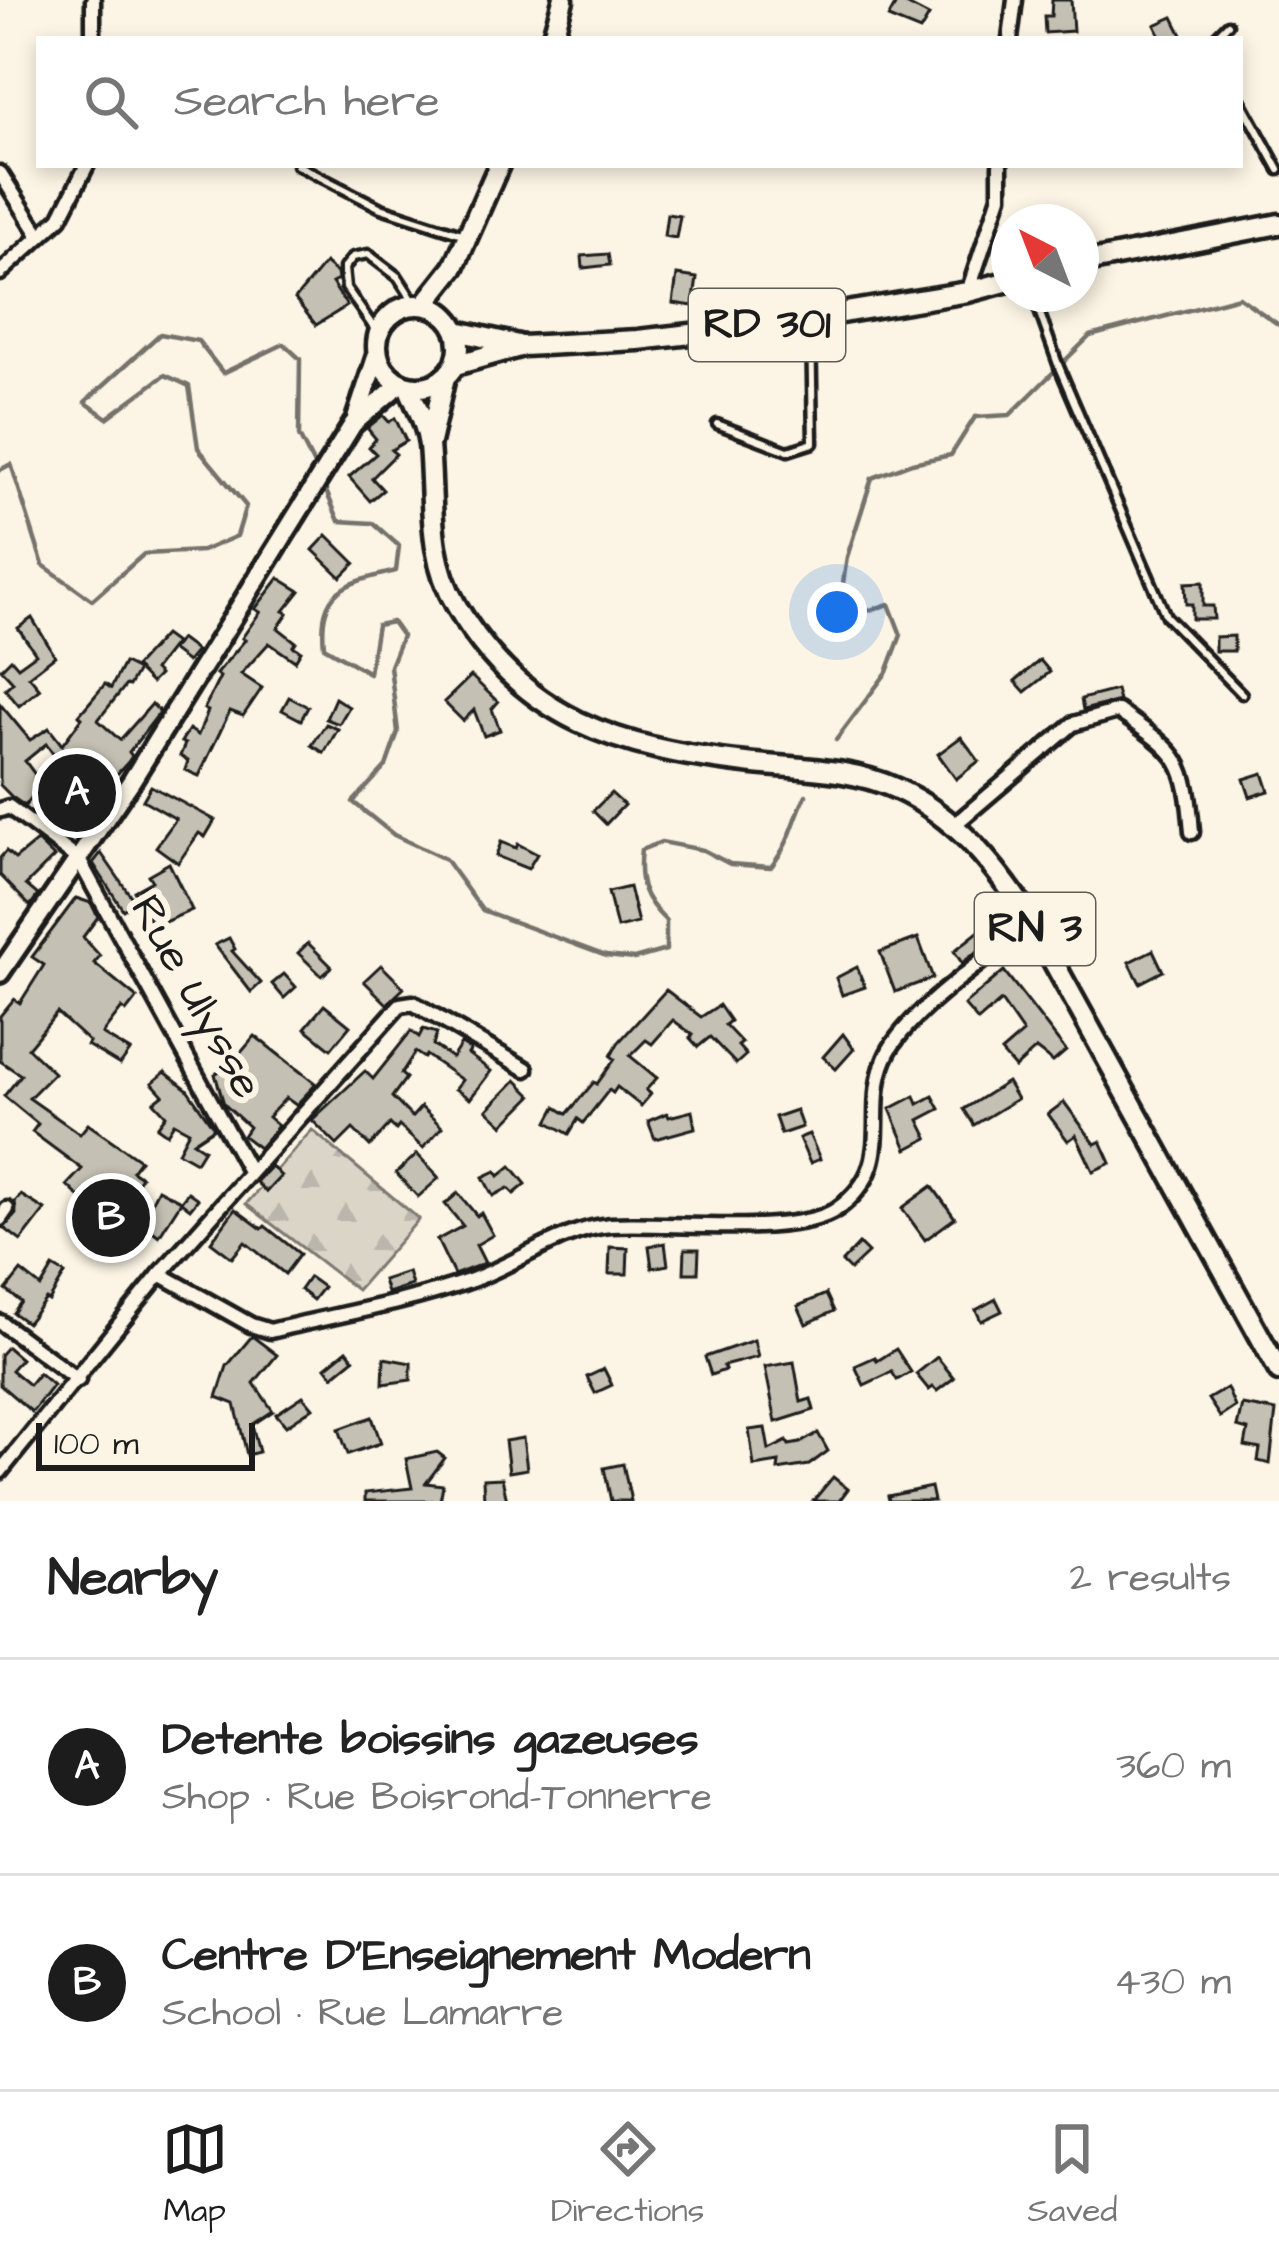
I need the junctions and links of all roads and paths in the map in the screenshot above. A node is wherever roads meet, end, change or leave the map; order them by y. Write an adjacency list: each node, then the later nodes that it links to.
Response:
1 (93, 0): 5 (street)
2 (563, 0): 6 (main road)
3 (1015, 0): 7 (street)
4 (1228, 24): 8 (lane)
5 (93, 36)
6 (553, 36)
7 (1010, 36)
8 (1216, 36)
9 (1243, 104): 14 (lane)
10 (85, 168): 17 (street)
11 (303, 168): 18 (lane)
12 (498, 168): 18 (main road)
13 (1000, 168): 23 (street)
14 (1279, 170)
15 (0, 173): 17 (street)
16 (1279, 224): 19 (main road)
17 (40, 236): 21 (street)
18 (468, 236): 20 (main road)
19 (1099, 259)
20 (454, 267): 24 (main road); 27 (main road)
21 (0, 273)
22 (991, 286): 23 (main road, RD 301)
23 (968, 292): 26 (main road, RD 301)
24 (420, 305): 27 (main road); 28 (main road); 28 (lane)
25 (1039, 312): 35 (lane)
26 (811, 318): 29 (main road, RD 301); 33 (lane)
27 (452, 323): 29 (main road, RD 301); 30 (main road)
28 (378, 343): 31 (main road); 32 (main road)
29 (523, 346): 30 (main road, RD 301)
30 (450, 371): 31 (main road); 34 (main road, RN 3)
31 (404, 384): 32 (main road); 34 (main road, RN 3)
32 (353, 424): 39 (main road)
33 (717, 424)
34 (429, 447): 37 (main road, RN 3)
35 (1242, 694)
36 (0, 811): 39 (street)
37 (953, 826): 38 (street); 40 (main road, RN 3)
38 (1192, 832)
39 (79, 860): 41 (main road); 43 (street, Rue Ulysse)
40 (1032, 923): 44 (street); 46 (main road, RN 3)
41 (0, 973)
42 (526, 1069): 43 (street)
43 (249, 1171): 44 (street)
44 (160, 1274): 47 (street)
45 (0, 1322): 47 (street)
46 (1279, 1372)
47 (78, 1380): 48 (street)
48 (0, 1472)

